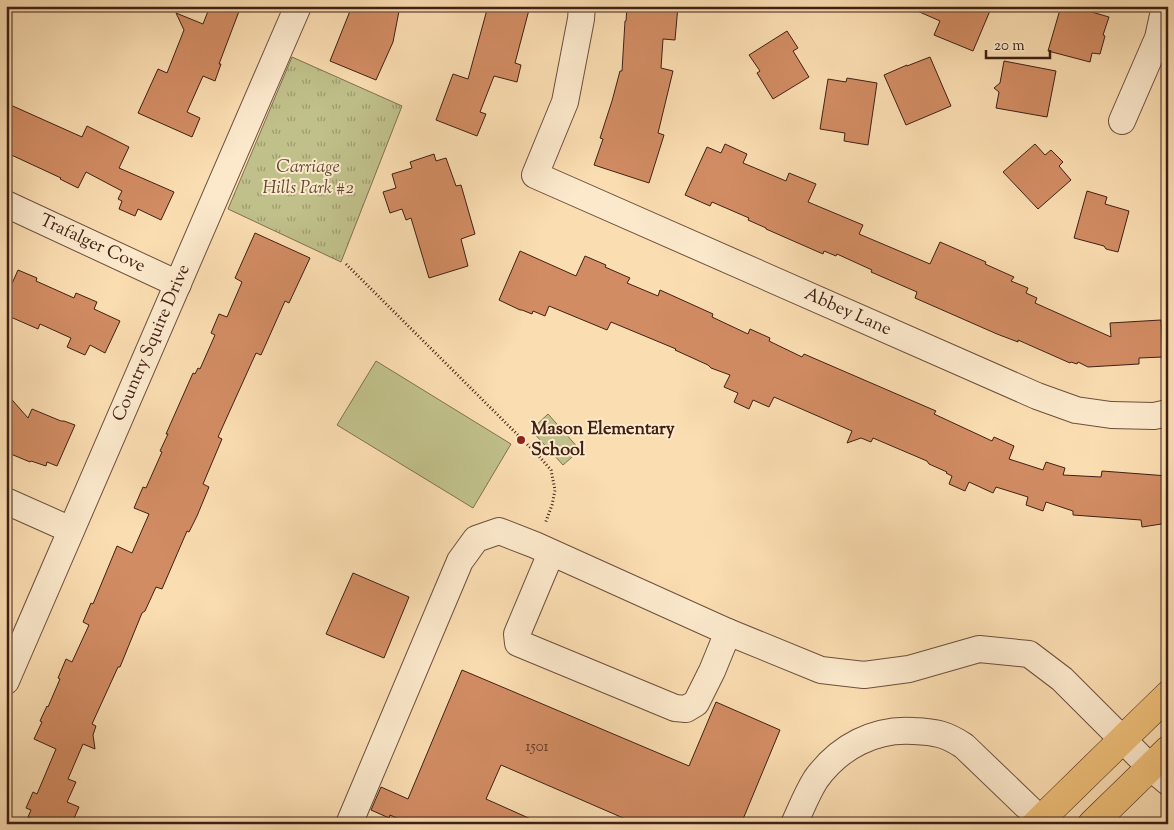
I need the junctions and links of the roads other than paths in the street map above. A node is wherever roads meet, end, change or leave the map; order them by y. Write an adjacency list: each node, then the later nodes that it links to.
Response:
1 (298, 6): 6 (street, Country Squire Drive)
2 (582, 6): 7 (street, Abbey Lane)
3 (1165, 6): 4 (street)
4 (1122, 121)
5 (6, 204): 6 (street, Trafalger Cove)
6 (178, 284): 9 (street, Country Squire Drive)
7 (1168, 413)
8 (6, 501): 9 (street)
9 (71, 530): 12 (street, Country Squire Drive)
10 (543, 549): 11 (street); 11 (street); 17 (street)
11 (728, 632): 14 (street)
12 (6, 681)
13 (1168, 695): 14 (main road)
14 (1122, 739): 15 (street); 16 (main road)
15 (1162, 766): 19 (main road)
16 (1038, 821): 18 (street)
17 (349, 824)
18 (794, 824)
19 (1092, 824)

